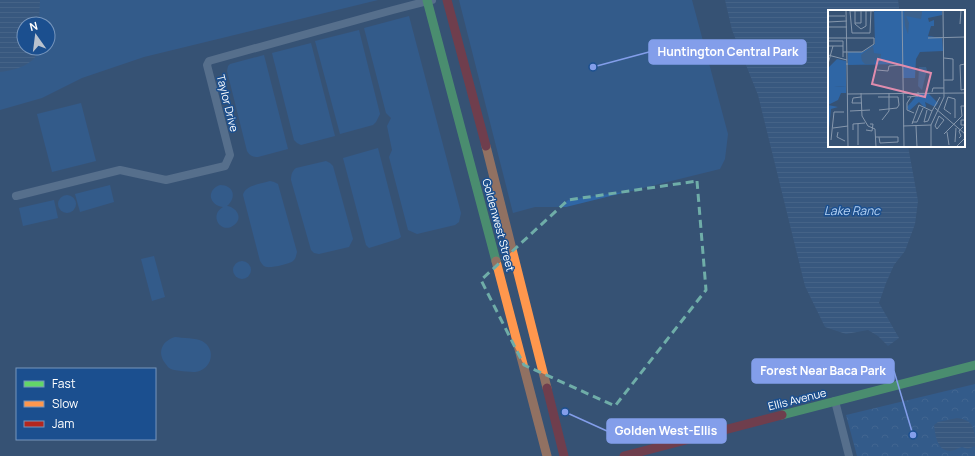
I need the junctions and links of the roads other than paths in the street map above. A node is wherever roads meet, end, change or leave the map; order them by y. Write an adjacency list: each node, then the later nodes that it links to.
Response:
1 (428, 0): 3 (street, Taylor Drive); 6 (main road, Goldenwest Street)
2 (447, 0): 7 (main road, Goldenwest Street)
3 (16, 196)
4 (975, 365): 5 (main road, Ellis Avenue)
5 (835, 401): 8 (main road, Ellis Avenue); 9 (street)
6 (547, 456)
7 (564, 456)
8 (624, 456)
9 (849, 456)

